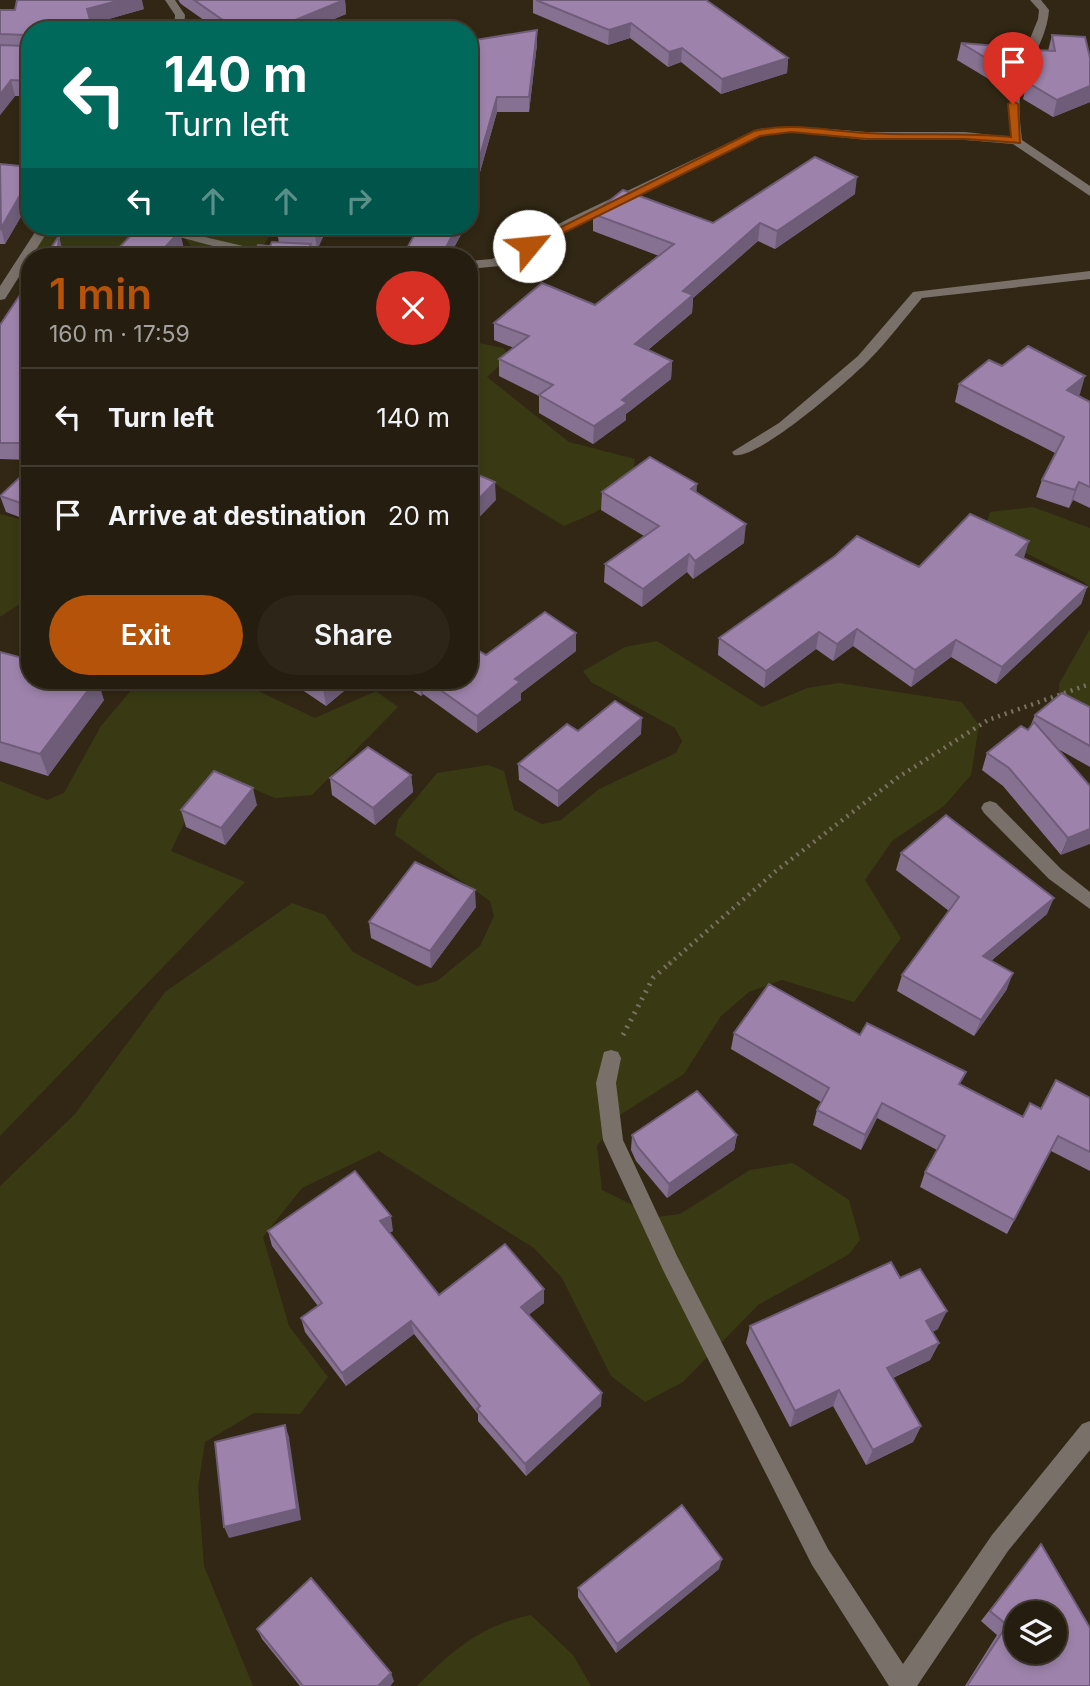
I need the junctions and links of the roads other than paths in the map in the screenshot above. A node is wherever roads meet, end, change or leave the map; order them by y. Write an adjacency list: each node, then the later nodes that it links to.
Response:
1 (170, 0): 3 (street)
2 (1035, 0): 4 (street)
3 (179, 21)
4 (1016, 141): 5 (street); 9 (street)
5 (1090, 192)
6 (181, 235): 7 (street)
7 (235, 248)
8 (21, 263): 11 (street)
9 (478, 264)
10 (1090, 275): 12 (street)
11 (0, 296)
12 (739, 452)
13 (990, 808): 14 (street)
14 (1090, 902)
15 (611, 1058): 17 (street)
16 (1090, 1432): 17 (street)
17 (903, 1686)

